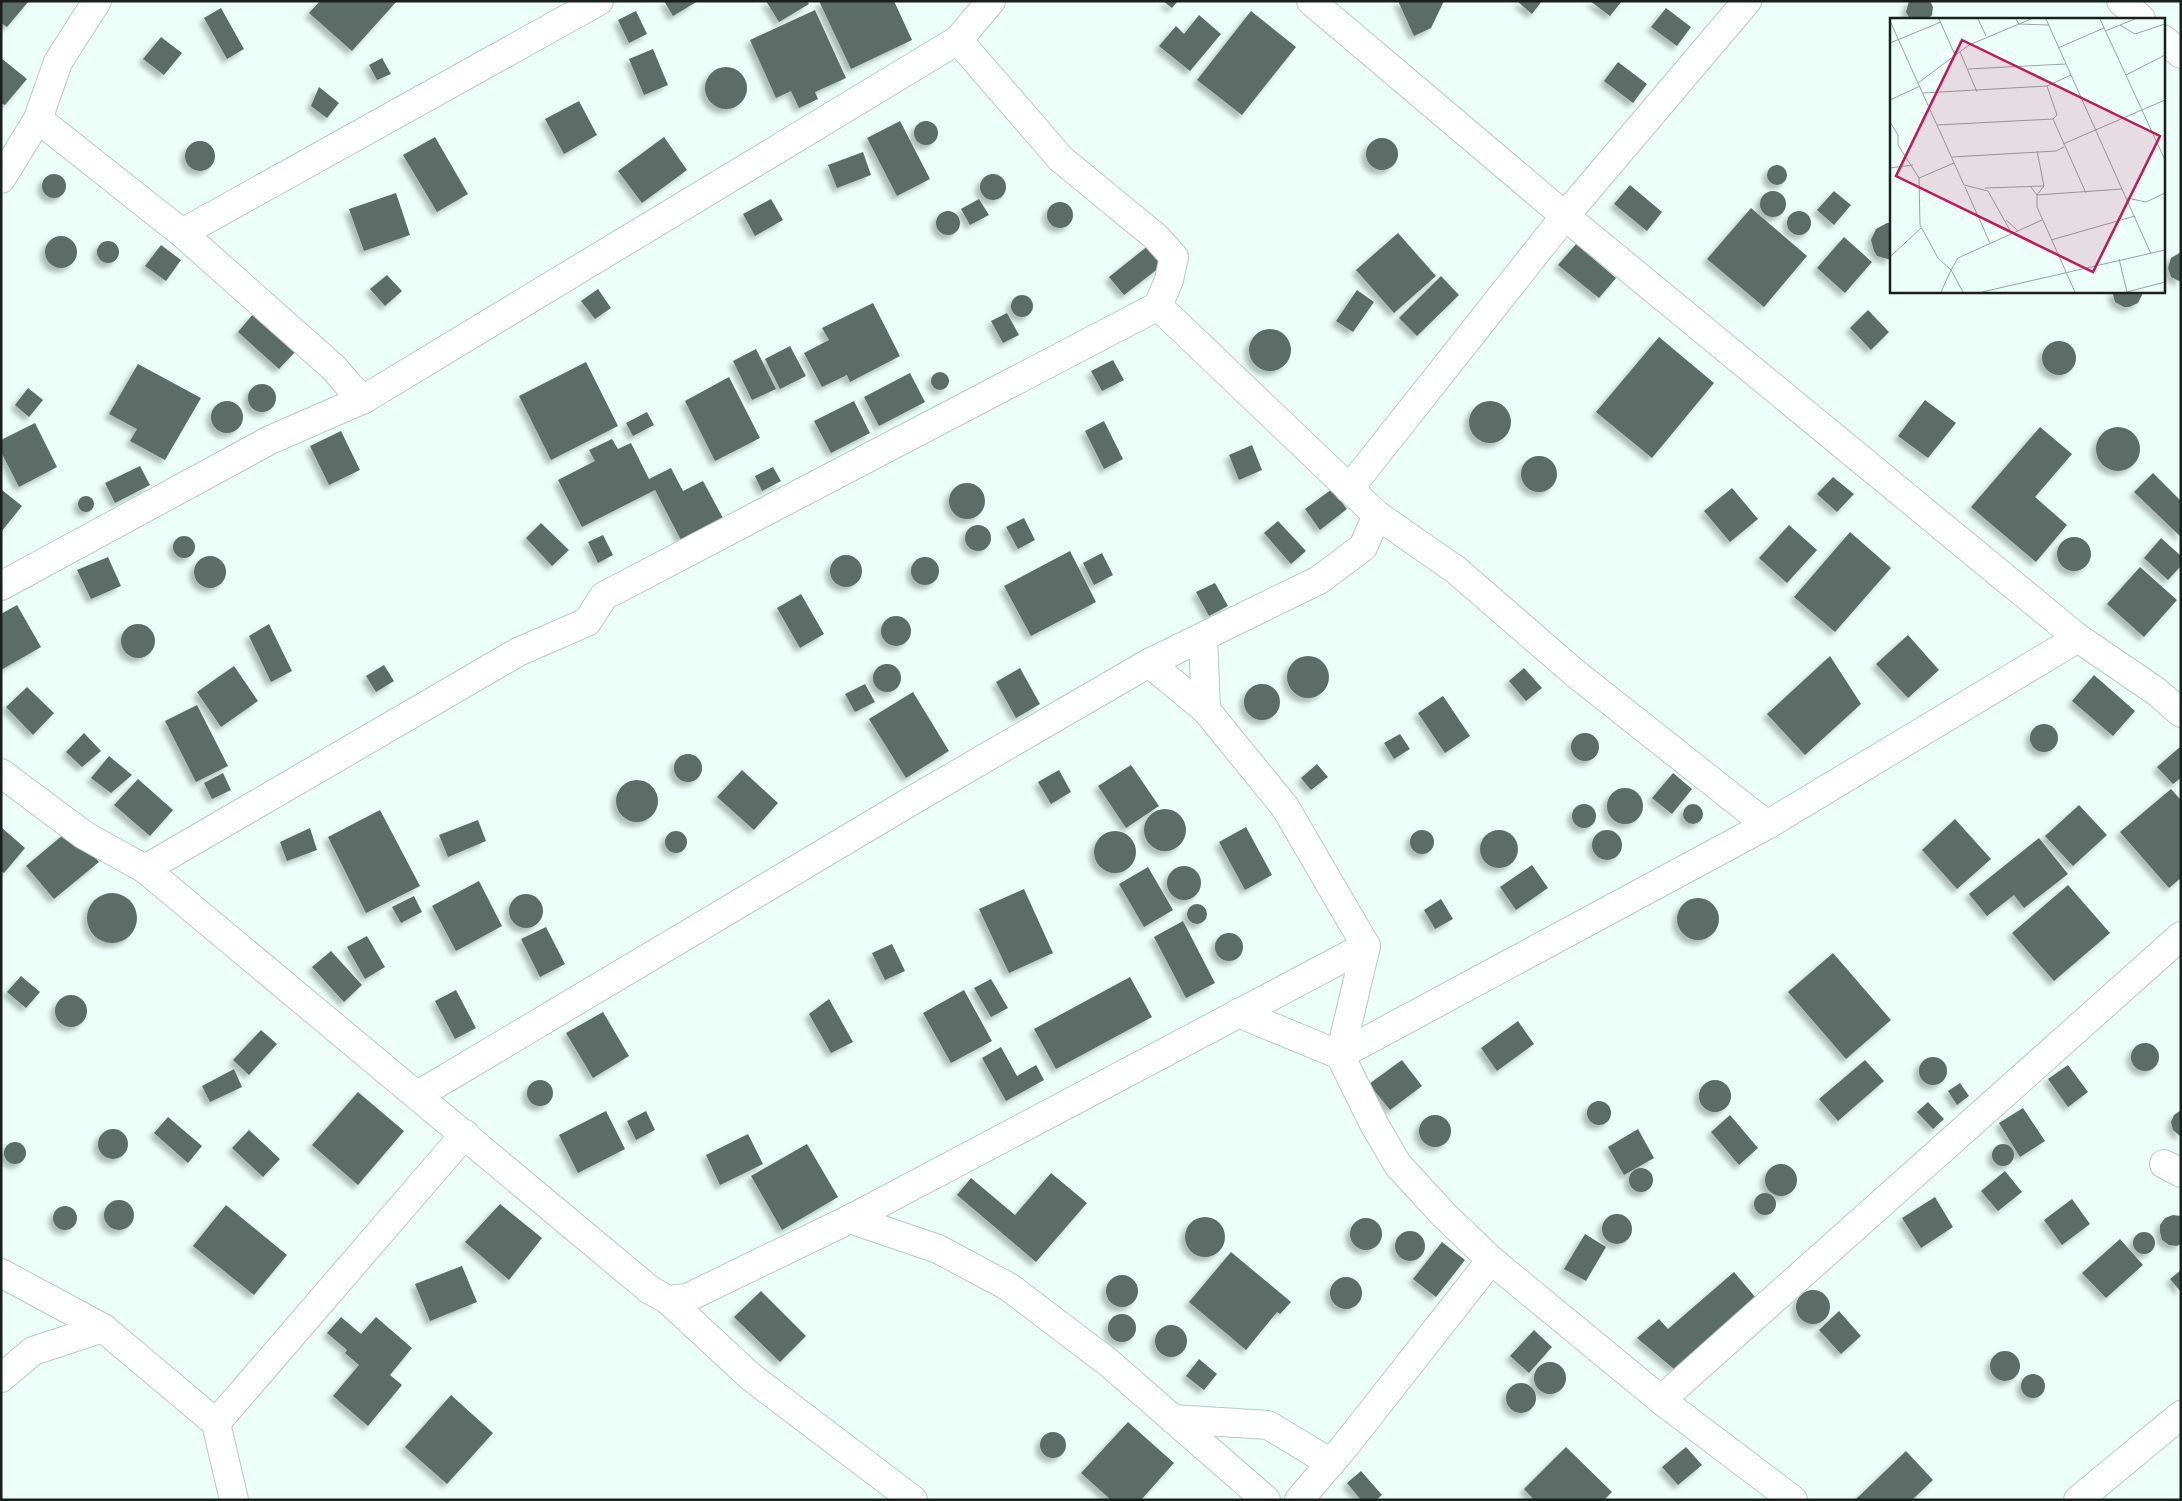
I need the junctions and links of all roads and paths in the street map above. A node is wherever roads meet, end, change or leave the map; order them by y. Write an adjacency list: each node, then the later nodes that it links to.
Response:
1 (97, 1): 11 (street)
2 (599, 1): 14 (street)
3 (991, 1): 8 (street)
4 (1311, 1): 13 (street)
5 (1747, 1): 13 (street)
6 (2121, 1): 7 (street)
7 (2140, 18)
8 (958, 40): 15 (street); 16 (street)
9 (2164, 40): 10 (street)
10 (2181, 54)
11 (38, 119): 12 (street); 14 (street)
12 (3, 169)
13 (1565, 216): 17 (street); 21 (street)
14 (182, 233): 16 (street)
15 (1158, 306): 17 (street); 28 (street)
16 (364, 399): 19 (street)
17 (1349, 489): 18 (street)
18 (1377, 515): 20 (street); 27 (street)
19 (1, 586)
20 (1203, 638): 22 (street); 24 (street)
21 (2078, 638): 23 (street); 27 (street)
22 (1149, 663): 24 (street); 33 (street)
23 (2169, 691): 25 (street)
24 (1206, 710): 30 (street)
25 (2181, 712)
26 (1, 773): 28 (street)
27 (1766, 825): 32 (street)
28 (145, 869): 33 (street)
29 (2181, 936): 41 (street)
30 (1366, 946): 31 (street); 32 (street)
31 (1238, 1013): 32 (street); 35 (street)
32 (1340, 1055): 36 (street)
33 (418, 1095): 34 (street)
34 (465, 1134): 38 (street); 44 (street)
35 (850, 1219): 38 (street); 43 (street)
36 (1491, 1260): 41 (street); 45 (street)
37 (1, 1272): 39 (street)
38 (668, 1300): 47 (street)
39 (103, 1328): 40 (street); 44 (street)
40 (1, 1378)
41 (1661, 1400): 50 (street)
42 (2181, 1415): 51 (street)
43 (1174, 1419): 45 (street); 48 (street)
44 (216, 1423): 46 (street)
45 (1331, 1463): 49 (street)
46 (234, 1500)
47 (913, 1500)
48 (1266, 1500)
49 (1299, 1500)
50 (1794, 1500)
51 (2078, 1500)

